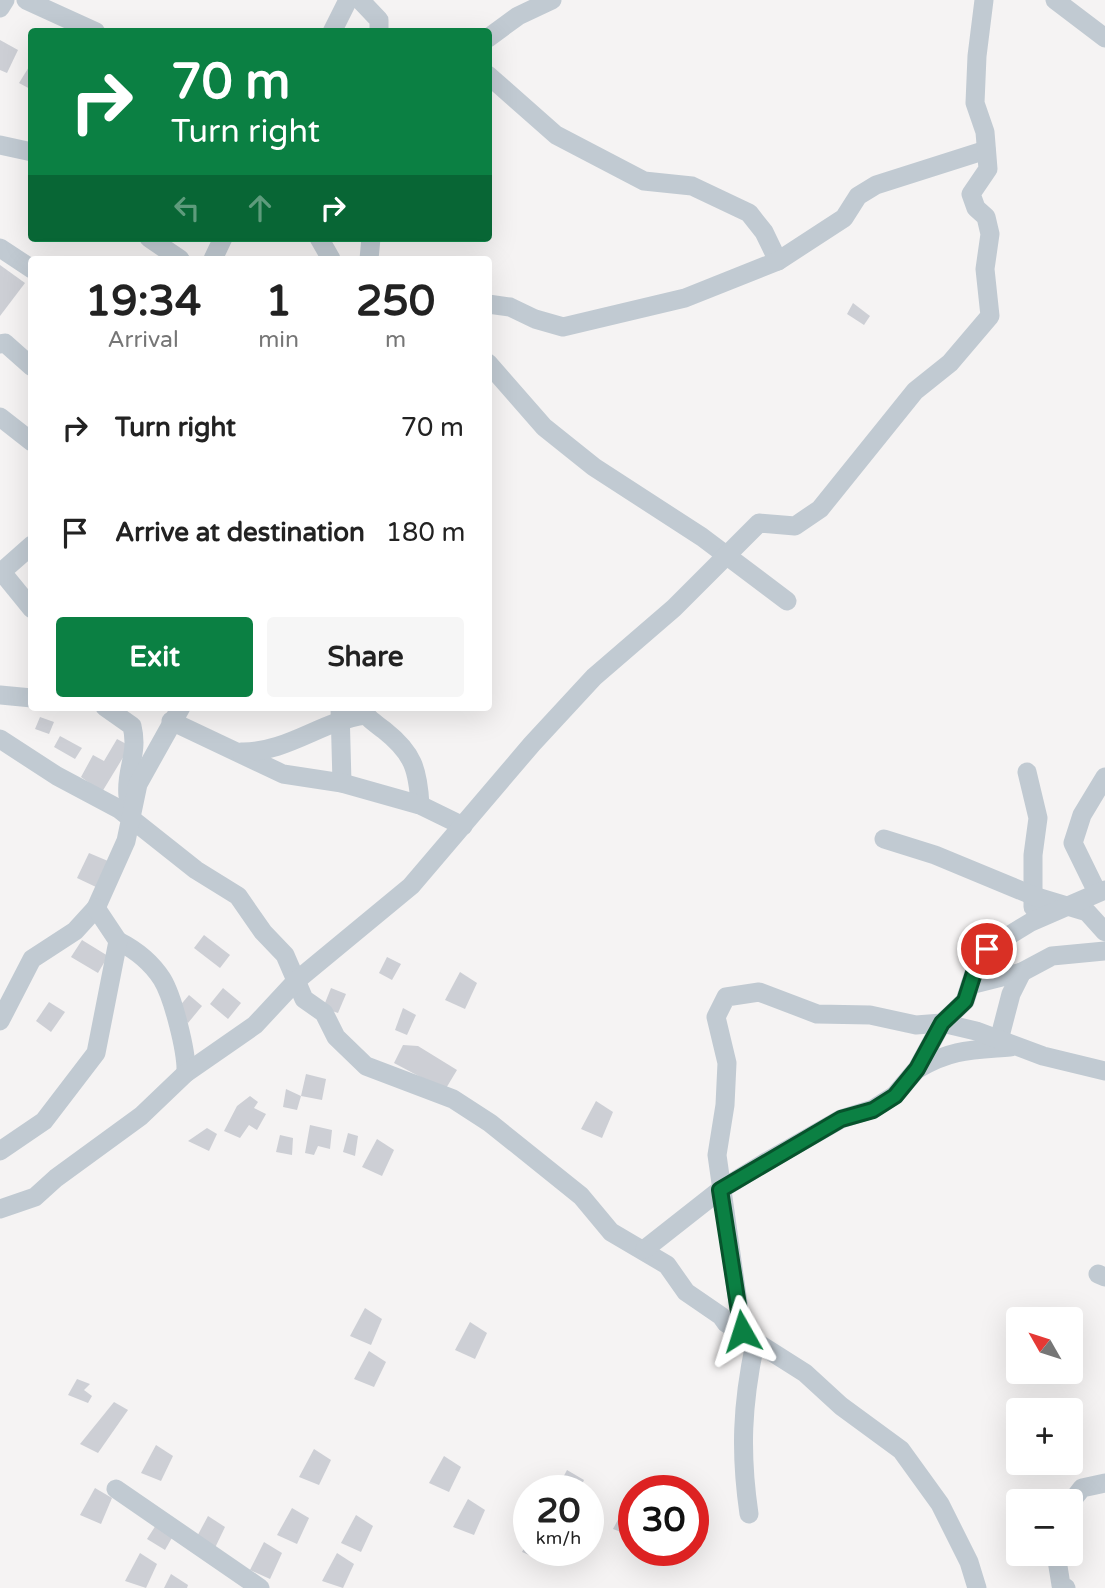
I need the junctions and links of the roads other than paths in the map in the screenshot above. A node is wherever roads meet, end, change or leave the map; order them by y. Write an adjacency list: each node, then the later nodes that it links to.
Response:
1 (5, 0): 8 (street)
2 (26, 0): 9 (street)
3 (348, 0): 10 (street)
4 (360, 0): 11 (street)
5 (552, 0): 12 (street)
6 (985, 0): 16 (street)
7 (1055, 0): 13 (street)
8 (0, 8)
9 (87, 28)
10 (334, 28)
11 (385, 28)
12 (492, 35)
13 (1105, 38)
14 (492, 79): 21 (street)
15 (0, 145): 17 (street)
16 (986, 150): 21 (street); 30 (street)
17 (28, 151)
18 (155, 242): 20 (street)
19 (0, 248): 22 (street)
20 (176, 256)
21 (778, 261): 23 (street)
22 (28, 266)
23 (492, 305)
24 (0, 344): 25 (street)
25 (28, 363)
26 (492, 368): 30 (street)
27 (0, 417): 28 (street)
28 (28, 439)
29 (28, 548): 31 (street)
30 (726, 556): 32 (street); 47 (street)
31 (1, 572): 33 (street)
32 (787, 601)
33 (28, 604)
34 (0, 695): 35 (street)
35 (28, 698)
36 (111, 711): 46 (street)
37 (363, 711): 38 (street); 45 (street)
38 (340, 713): 41 (street); 44 (street)
39 (176, 714): 41 (street); 46 (street)
40 (0, 739): 46 (street)
41 (235, 752): 44 (street)
42 (1027, 772): 49 (street)
43 (1105, 777): 50 (street)
44 (342, 783): 45 (street)
45 (420, 805): 47 (street)
46 (131, 818): 51 (street); 57 (street)
47 (463, 827): 57 (street)
48 (884, 839): 49 (street)
49 (1034, 896): 50 (street); 52 (street)
50 (1088, 899): 52 (street); 53 (street)
51 (96, 908): 54 (street); 59 (street)
52 (1031, 922): 58 (street)
53 (1105, 932)
54 (118, 941): 65 (street); 66 (street)
55 (1105, 951): 56 (street)
56 (1022, 972): 58 (street); 62 (street)
57 (296, 981): 65 (street); 69 (street)
58 (968, 993): 60 (street); 61 (street)
59 (0, 1021)
60 (942, 1023): 61 (street); 63 (street); 67 (street)
61 (976, 1031): 62 (street)
62 (1008, 1043): 63 (street); 64 (street)
63 (917, 1069): 67 (street)
64 (1105, 1071)
65 (186, 1073): 68 (street)
66 (0, 1151)
67 (720, 1190): 69 (street); 70 (street)
68 (0, 1209)
69 (645, 1249): 70 (street)
70 (748, 1337): 74 (street); 78 (street)
71 (1105, 1483): 73 (street)
72 (116, 1489): 77 (street)
73 (1081, 1489)
74 (749, 1514)
75 (1058, 1566): 76 (street)
76 (1062, 1587)
77 (261, 1588)
78 (977, 1588)

